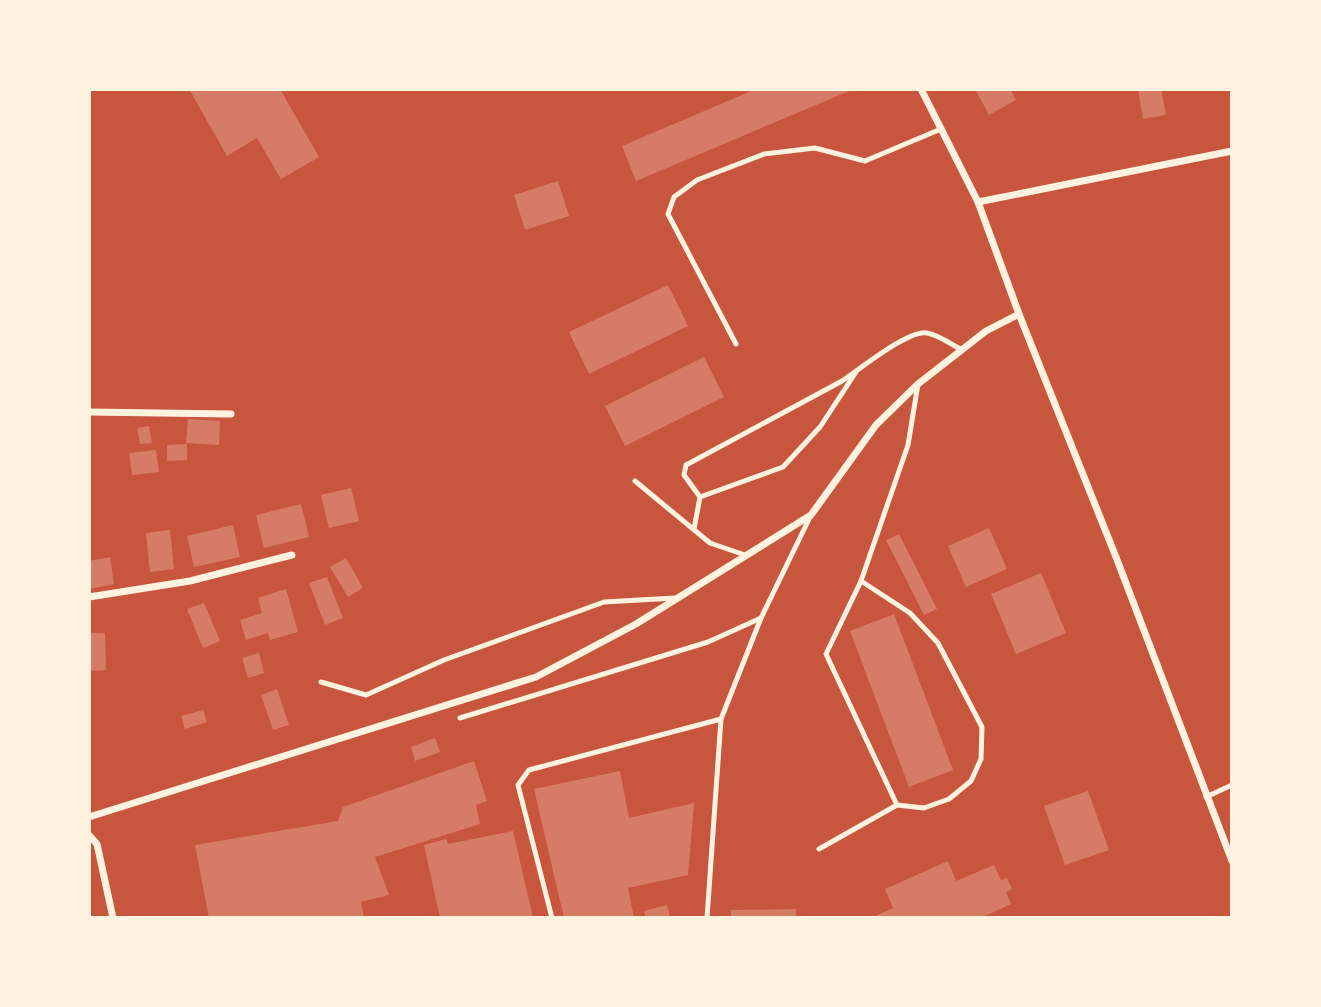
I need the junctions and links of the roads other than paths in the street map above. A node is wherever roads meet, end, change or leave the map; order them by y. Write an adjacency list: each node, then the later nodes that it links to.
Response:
1 (921, 89): 2 (street)
2 (941, 129): 4 (street); 6 (lane)
3 (1232, 151): 4 (street)
4 (978, 202): 5 (street)
5 (1018, 314): 7 (street); 26 (street)
6 (736, 344)
7 (962, 350): 8 (lane); 9 (street)
8 (856, 372): 13 (lane); 13 (lane)
9 (918, 384): 14 (street); 18 (lane)
10 (89, 412): 11 (street)
11 (231, 414)
12 (635, 481): 15 (lane)
13 (700, 497): 15 (lane)
14 (811, 515): 17 (street); 21 (lane)
15 (694, 529): 17 (lane)
16 (292, 555): 19 (street)
17 (746, 555): 20 (street)
18 (861, 581): 27 (lane); 27 (lane)
19 (89, 597)
20 (681, 598): 22 (lane); 28 (street)
21 (761, 618): 23 (lane); 24 (lane)
22 (321, 682)
23 (460, 718)
24 (721, 719): 33 (lane); 34 (lane)
25 (1232, 785): 26 (lane)
26 (1206, 797): 31 (street)
27 (897, 806): 30 (lane)
28 (89, 817)
29 (89, 835): 32 (street)
30 (819, 849)
31 (1232, 861)
32 (113, 918)
33 (552, 918)
34 (707, 918)

